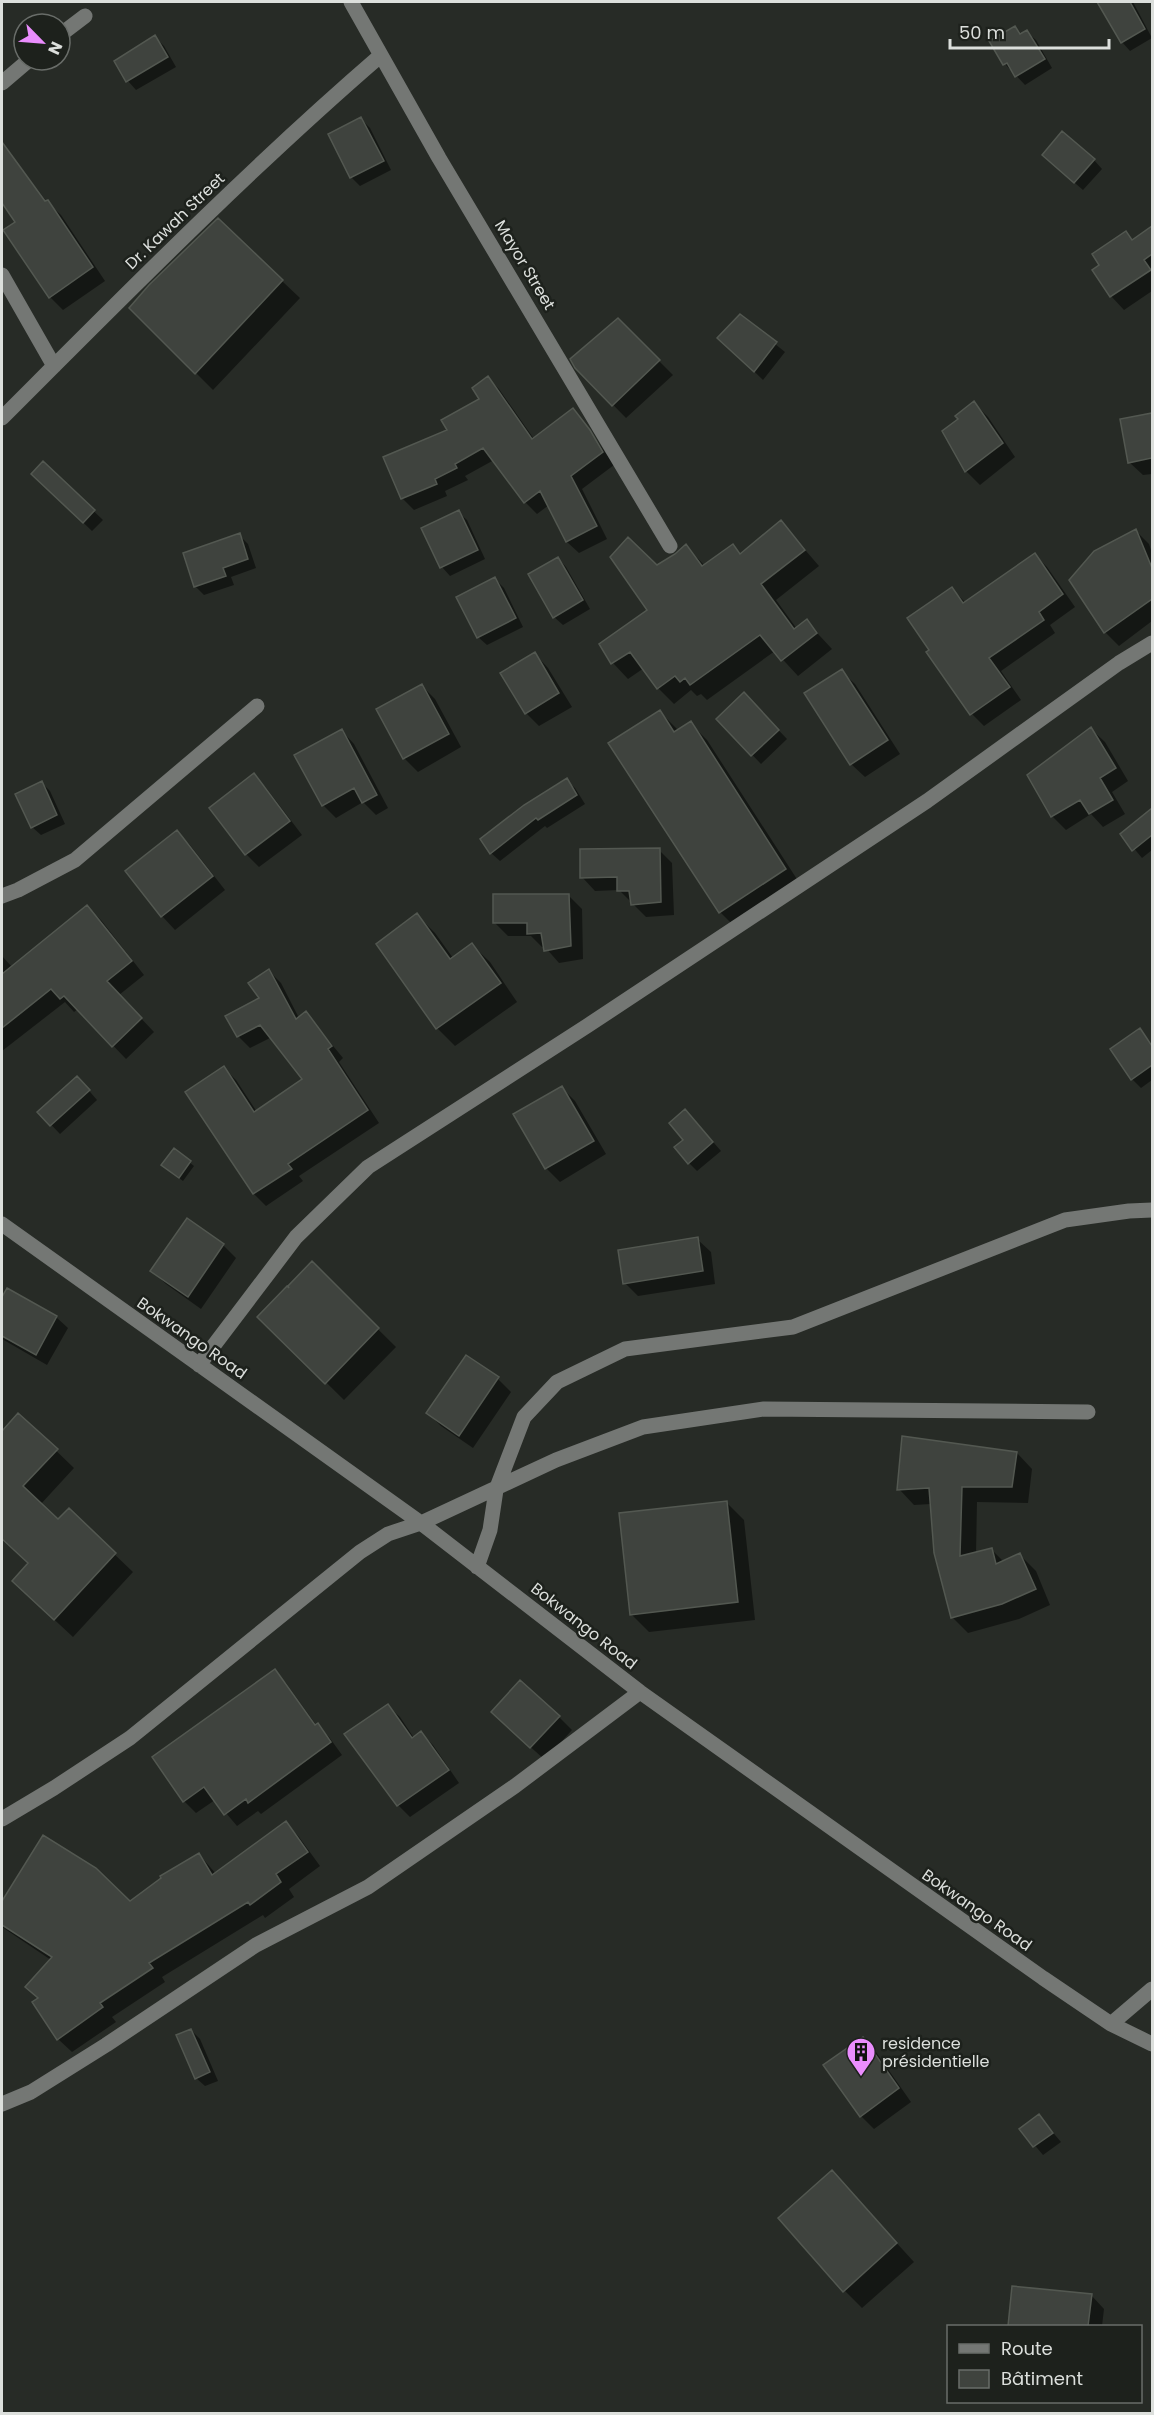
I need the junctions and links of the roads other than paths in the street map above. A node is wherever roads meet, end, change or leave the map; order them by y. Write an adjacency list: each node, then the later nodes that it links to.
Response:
1 (351, 2): 4 (street, Mayor Street)
2 (85, 16): 3 (street)
3 (72, 26)
4 (380, 56): 8 (street, Dr. Kawah Street); 10 (street, Mayor Street)
5 (15, 72): 6 (street)
6 (2, 83)
7 (2, 276): 8 (street)
8 (54, 366): 9 (street, Dr. Kawah Street)
9 (2, 418)
10 (669, 546)
11 (1152, 643): 16 (street)
12 (257, 706): 13 (street)
13 (2, 896)
14 (1152, 1210): 18 (street)
15 (2, 1224): 16 (street, Bokwango Road)
16 (199, 1365): 19 (street, Bokwango Road)
17 (1089, 1412): 18 (street)
18 (496, 1490): 19 (street); 20 (street)
19 (421, 1523): 20 (street, Bokwango Road); 22 (street)
20 (477, 1567): 21 (street, Bokwango Road)
21 (640, 1692): 24 (street, Bokwango Road); 26 (street)
22 (2, 1819)
23 (1152, 1989): 24 (street)
24 (1111, 2024): 25 (street, Bokwango Road)
25 (1152, 2044)
26 (2, 2104)

